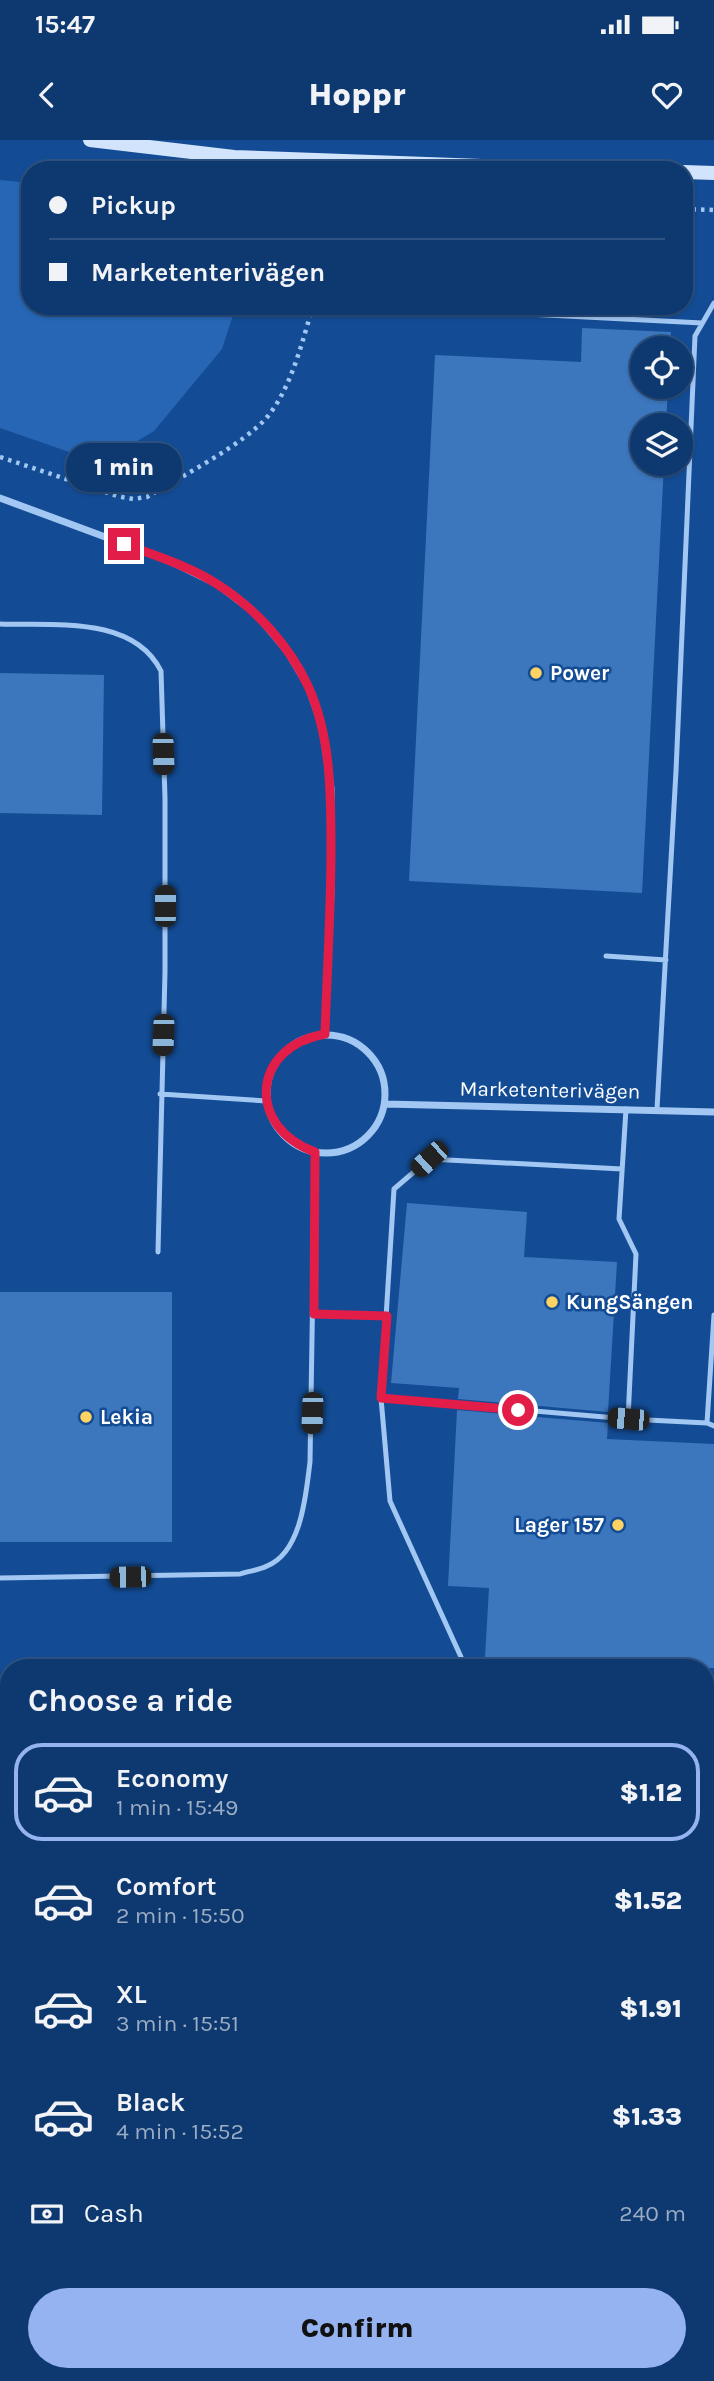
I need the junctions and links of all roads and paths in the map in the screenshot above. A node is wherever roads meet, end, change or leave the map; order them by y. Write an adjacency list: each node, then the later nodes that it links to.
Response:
1 (90, 140): 2 (main road)
2 (344, 161)
3 (693, 172): 4 (main road)
4 (714, 173)
5 (693, 209): 6 (path)
6 (714, 210)
7 (714, 303): 10 (lane)
8 (310, 315): 11 (path)
9 (548, 315): 10 (lane)
10 (702, 323): 15 (lane)
11 (0, 457)
12 (0, 498): 16 (street)
13 (0, 624): 17 (lane)
14 (606, 956): 15 (lane)
15 (666, 960): 21 (lane)
16 (325, 1034): 18 (street); 19 (street)
17 (160, 1094): 18 (lane); 25 (lane)
18 (267, 1101): 23 (street)
19 (385, 1104): 20 (street, Marketenterivägen); 23 (street)
20 (626, 1109): 21 (street, Marketenterivägen); 24 (lane)
21 (657, 1110): 22 (street, Marketenterivägen)
22 (714, 1112)
23 (315, 1152): 26 (lane)
24 (622, 1169): 28 (lane); 30 (lane)
25 (158, 1252)
26 (314, 1314): 28 (lane); 32 (lane)
27 (714, 1315): 31 (lane)
28 (387, 1316): 29 (lane)
29 (381, 1398): 30 (lane); 33 (lane)
30 (628, 1419): 31 (lane)
31 (711, 1424)
32 (0, 1578)
33 (462, 1659)

